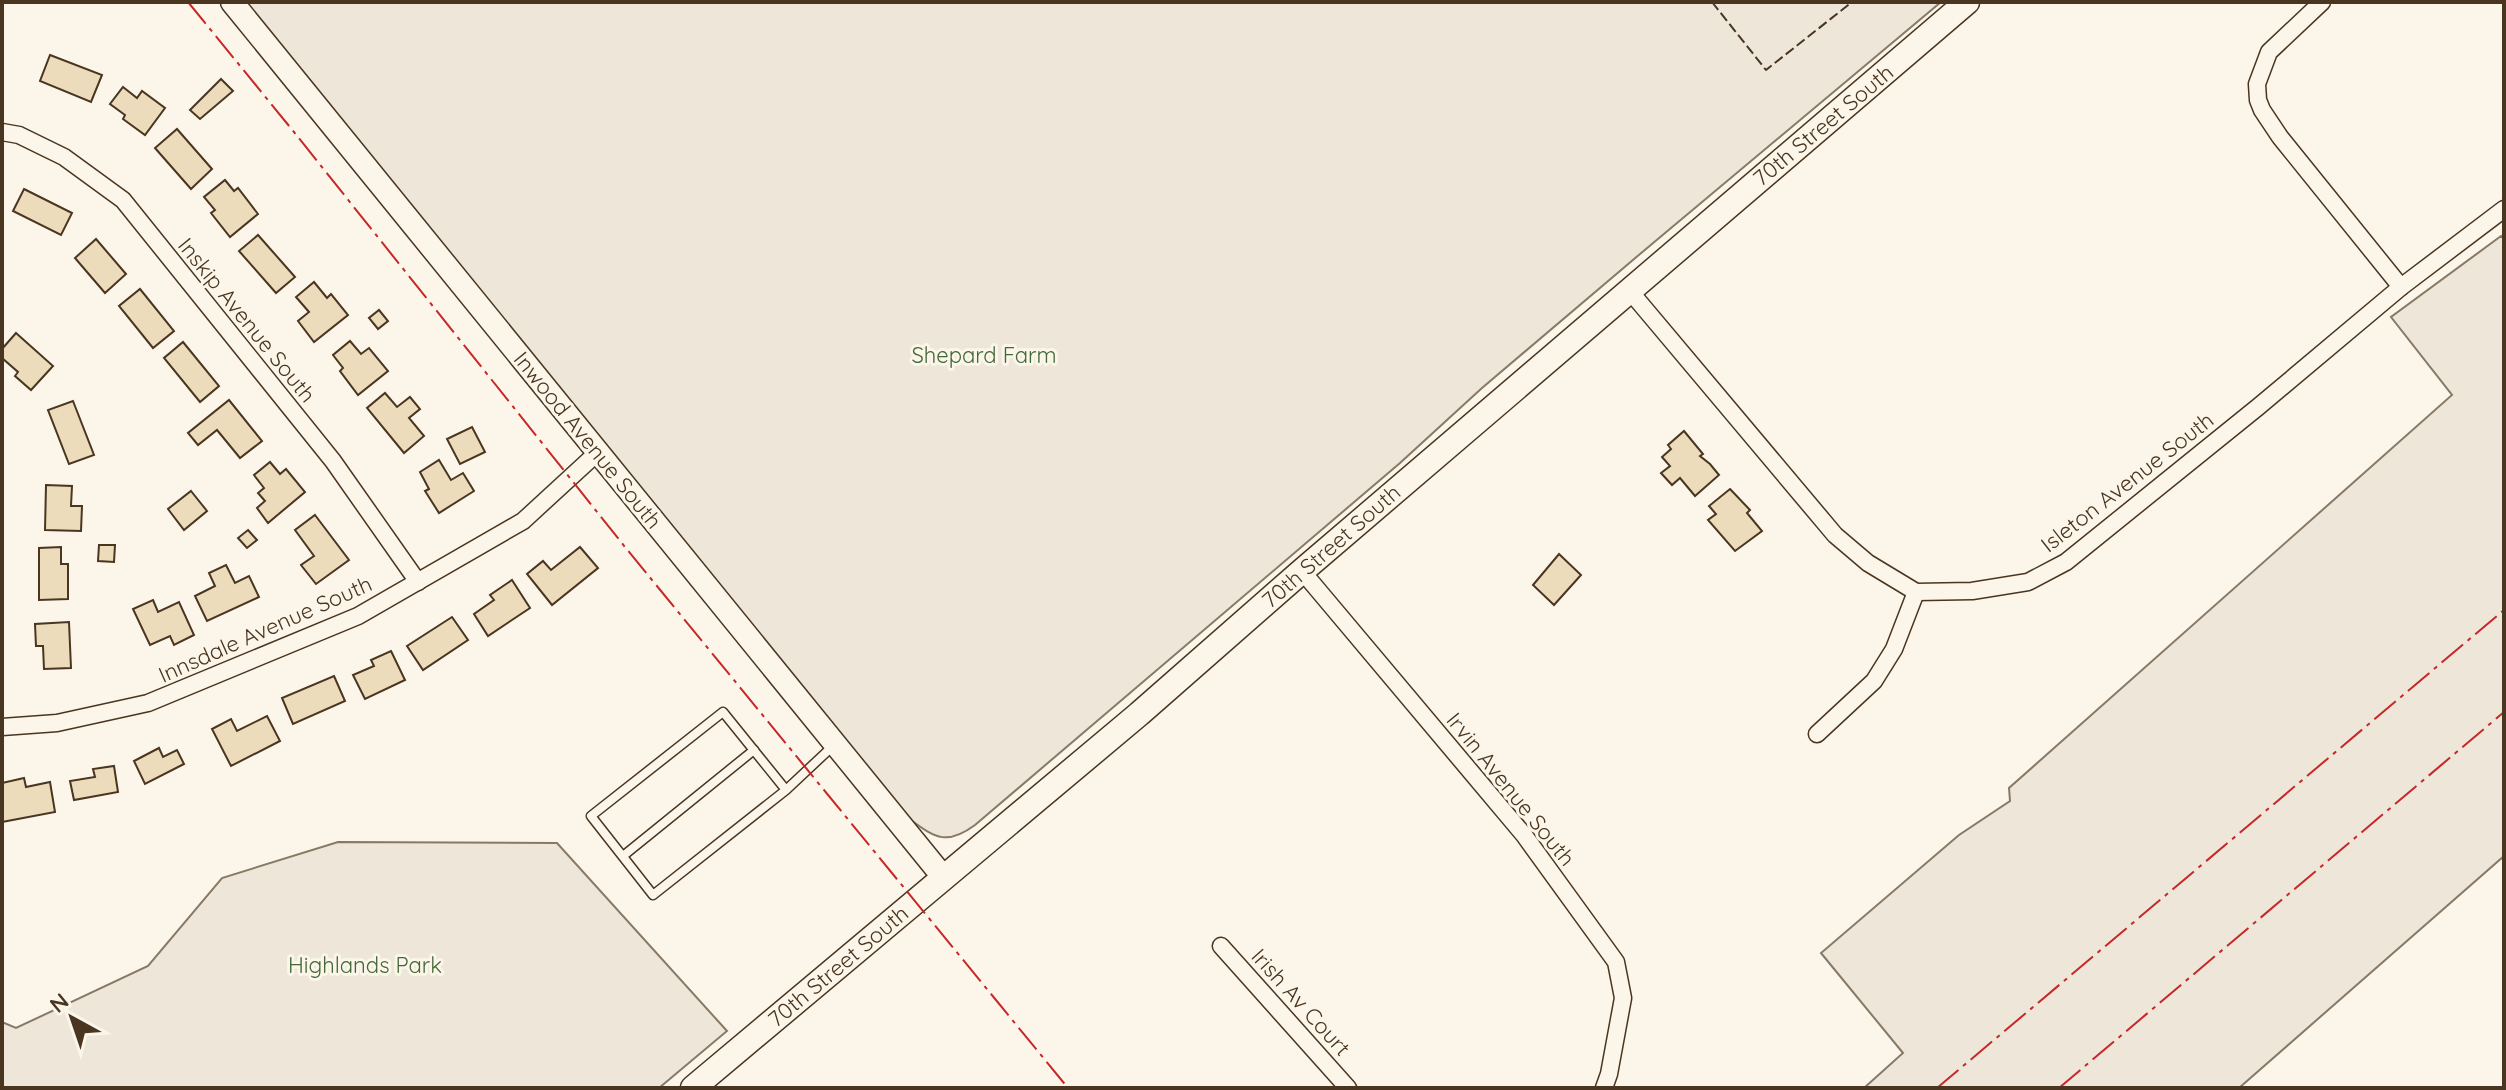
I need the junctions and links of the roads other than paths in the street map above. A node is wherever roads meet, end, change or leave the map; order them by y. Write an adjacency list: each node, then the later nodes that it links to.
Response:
1 (232, 2): 8 (street, Inwood Avenue South)
2 (1967, 2): 7 (main road, 70th Street South)
3 (2322, 2): 6 (street)
4 (2, 132): 10 (street, Inskip Avenue South)
5 (2504, 209): 6 (street, Isleton Avenue South)
6 (2401, 287): 11 (street, Isleton Avenue South)
7 (1629, 290): 9 (main road, 70th Street South); 11 (street)
8 (597, 453): 10 (street, Innsdale Avenue South); 14 (street, Inwood Avenue South)
9 (1302, 571): 18 (main road, 70th Street South); 22 (street, Irvin Avenue South)
10 (418, 582): 12 (street, Innsdale Avenue South)
11 (1916, 592): 13 (street)
12 (2, 727)
13 (1817, 734)
14 (834, 744): 16 (lane); 18 (street, Inwood Avenue South)
15 (754, 750): 16 (lane); 17 (lane); 17 (lane)
16 (786, 790): 17 (lane)
17 (623, 856)
18 (944, 878): 20 (main road, 70th Street South)
19 (1221, 946): 21 (street, Irish Av Court)
20 (693, 1088)
21 (1348, 1088)
22 (1604, 1088)

